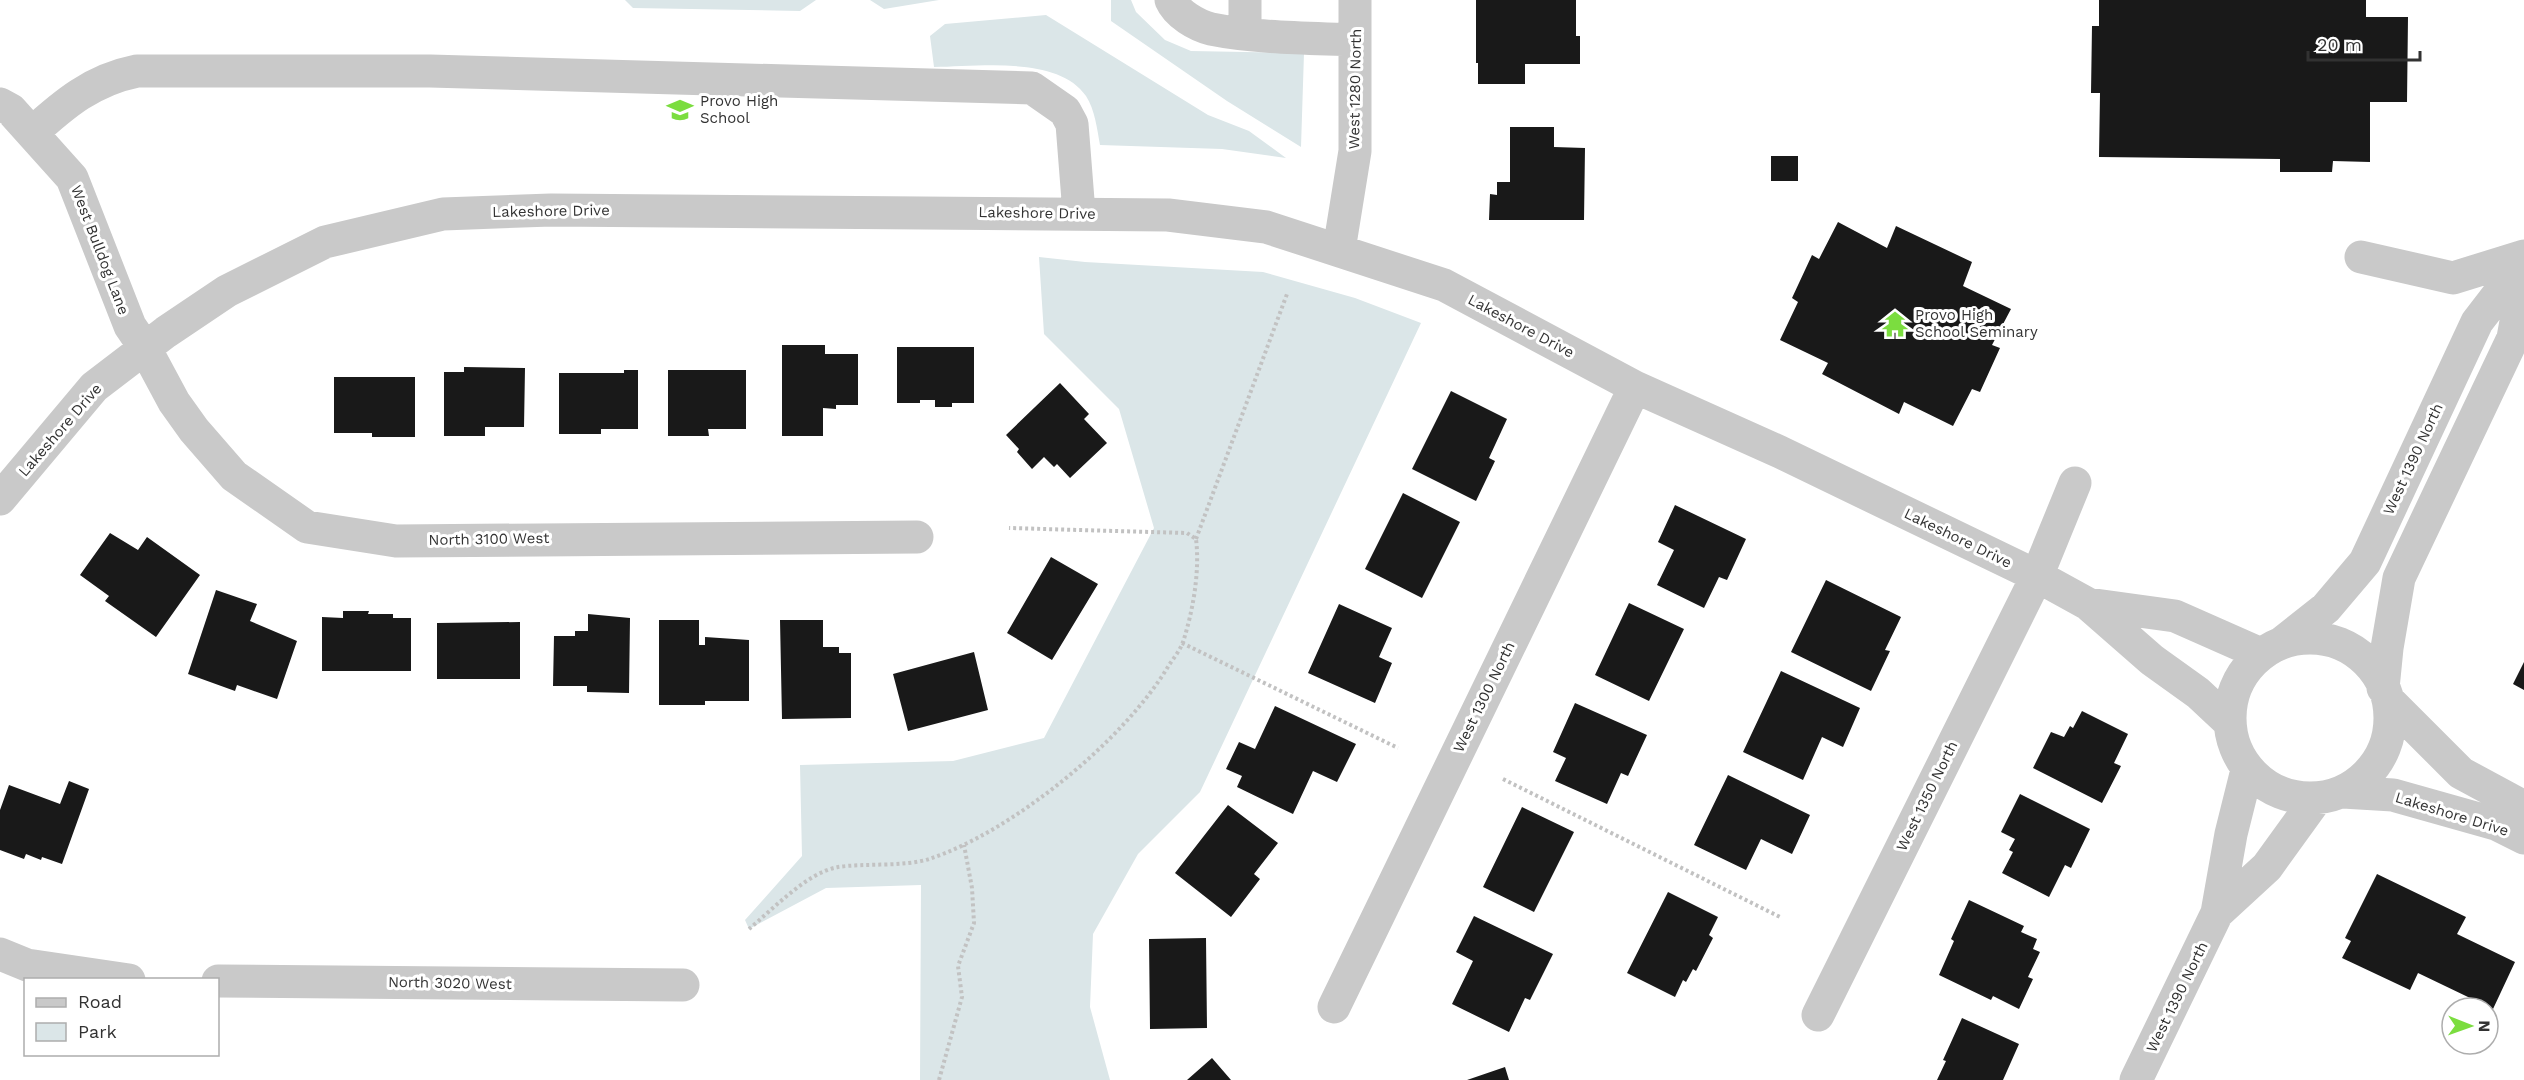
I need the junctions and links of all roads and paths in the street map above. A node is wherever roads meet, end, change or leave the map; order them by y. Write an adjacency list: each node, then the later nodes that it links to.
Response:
1 (1171, 0): 4 (street)
2 (1245, 0): 4 (street)
3 (1355, 0): 5 (street, West 1280 North)
4 (1245, 32): 5 (street)
5 (1355, 40): 9 (street, West 1280 North)
6 (0, 104): 7 (street, West Bulldog Lane)
7 (32, 133): 8 (street); 14 (street, West Bulldog Lane)
8 (1078, 213): 9 (street, Lakeshore Drive); 14 (street, Lakeshore Drive)
9 (1339, 249): 15 (street, Lakeshore Drive)
10 (2361, 257): 11 (street)
11 (2524, 258): 24 (street, West 1390 North)
12 (2524, 278): 25 (street)
13 (1287, 294): 20 (path)
14 (145, 348): 17 (street, Lakeshore Drive); 19 (street, North 3100 West)
15 (1635, 387): 21 (street, Lakeshore Drive); 41 (street, West 1300 North)
16 (2075, 483): 21 (street, West 1350 North)
17 (0, 499)
18 (1009, 528): 20 (path)
19 (917, 537)
20 (1196, 539): 23 (path)
21 (2037, 576): 22 (street, Lakeshore Drive); 42 (street, West 1350 North)
22 (2088, 604): 24 (street, Lakeshore Drive); 26 (street, Lakeshore Drive)
23 (1182, 644): 27 (path); 33 (path)
24 (2272, 648): 25 (street); 26 (street)
25 (2386, 694): 30 (street); 31 (street, Lakeshore Drive)
26 (2229, 722): 28 (street)
27 (1398, 748)
28 (2247, 770): 30 (street); 34 (street, West 1390 North)
29 (1503, 779): 35 (path)
30 (2329, 796): 32 (street, Lakeshore Drive); 34 (street, West 1390 North)
31 (2524, 807)
32 (2524, 838)
33 (964, 845): 36 (path); 43 (path)
34 (2217, 913): 44 (street, West 1390 North)
35 (1780, 917)
36 (749, 929)
37 (0, 954): 38 (street)
38 (115, 978)
39 (219, 981): 40 (street, North 3020 West)
40 (683, 985)
41 (1334, 1007)
42 (1818, 1016)
43 (939, 1080)
44 (2136, 1080)

